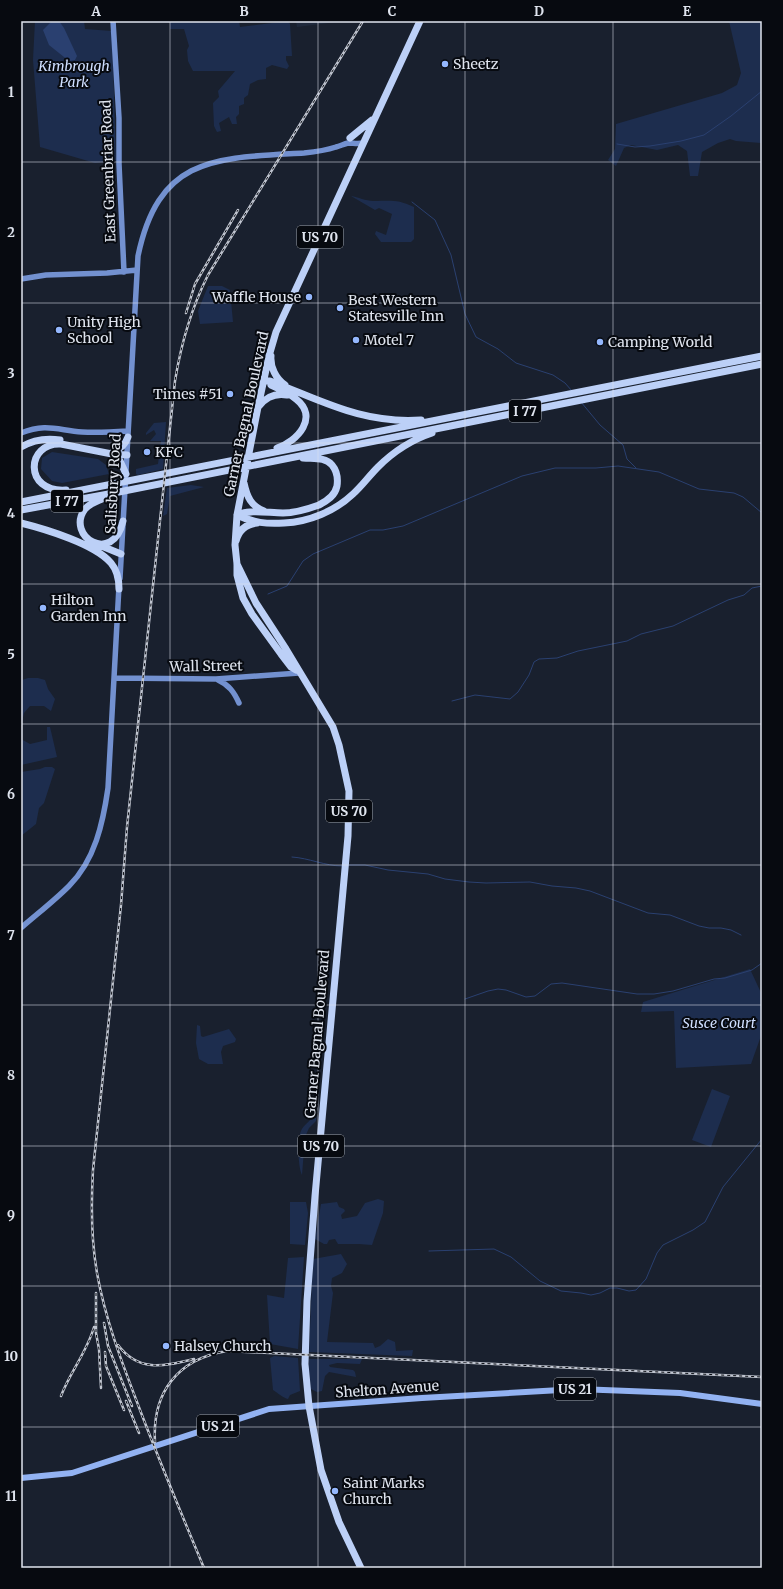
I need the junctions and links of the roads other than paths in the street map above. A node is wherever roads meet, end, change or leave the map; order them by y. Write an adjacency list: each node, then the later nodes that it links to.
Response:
1 (113, 21): 8 (street, East Greenbriar Road)
2 (420, 21): 3 (highway, US 70)
3 (375, 117): 4 (highway); 5 (highway, US 70)
4 (350, 138): 5 (street); 6 (street, Salisbury Road)
5 (363, 143): 6 (street, Salisbury Road); 10 (highway, Garner Bagnal Boulevard / US 70)
6 (330, 148): 7 (street, Salisbury Road)
7 (137, 270): 8 (street); 20 (street, Salisbury Road)
8 (124, 272): 9 (street)
9 (21, 279)
10 (272, 347): 13 (highway, Garner Bagnal Boulevard / US 70); 14 (highway)
11 (762, 356): 17 (highway, I 77)
12 (762, 364): 18 (highway, I 77)
13 (264, 380): 14 (highway); 15 (highway); 16 (highway, Garner Bagnal Boulevard / US 70)
14 (288, 388): 17 (highway)
15 (290, 395): 16 (highway); 24 (highway)
16 (258, 408): 27 (highway, Garner Bagnal Boulevard / US 70)
17 (482, 412): 24 (highway, I 77)
18 (515, 413): 25 (highway, I 77); 36 (highway)
19 (21, 433): 20 (street)
20 (128, 434): 22 (highway); 23 (street, Salisbury Road)
21 (21, 447): 22 (highway)
22 (113, 453): 23 (highway); 26 (highway); 28 (highway)
23 (127, 455): 26 (street, Salisbury Road)
24 (258, 455): 28 (highway, I 77)
25 (288, 458): 29 (highway, I 77); 32 (highway)
26 (126, 474): 34 (street, Salisbury Road)
27 (243, 480): 32 (highway); 33 (highway, Garner Bagnal Boulevard / US 70)
28 (102, 487): 30 (highway, I 77)
29 (114, 493): 31 (highway, I 77); 37 (highway)
30 (21, 502)
31 (21, 510)
32 (270, 512): 33 (highway)
33 (237, 515): 36 (highway); 38 (highway, Garner Bagnal Boulevard / US 70)
34 (123, 521): 37 (highway); 40 (street, Salisbury Road)
35 (21, 522): 39 (highway)
36 (258, 523): 38 (highway)
37 (96, 544): 40 (highway)
38 (235, 544): 42 (highway, Garner Bagnal Boulevard / US 70)
39 (97, 552): 40 (highway); 41 (highway)
40 (121, 554): 41 (street, Salisbury Road)
41 (119, 589): 43 (street, Salisbury Road)
42 (299, 673): 44 (street, Wall Street); 48 (highway, Garner Bagnal Boulevard / US 70)
43 (114, 678): 44 (street, Wall Street); 46 (street, Salisbury Road)
44 (216, 679): 45 (street)
45 (239, 703)
46 (21, 928)
47 (762, 1404): 48 (main road, Shelton Avenue / US 21)
48 (309, 1406): 49 (main road, Shelton Avenue / US 21); 50 (highway, Garner Bagnal Boulevard / US 70)
49 (22, 1477)
50 (361, 1568)

